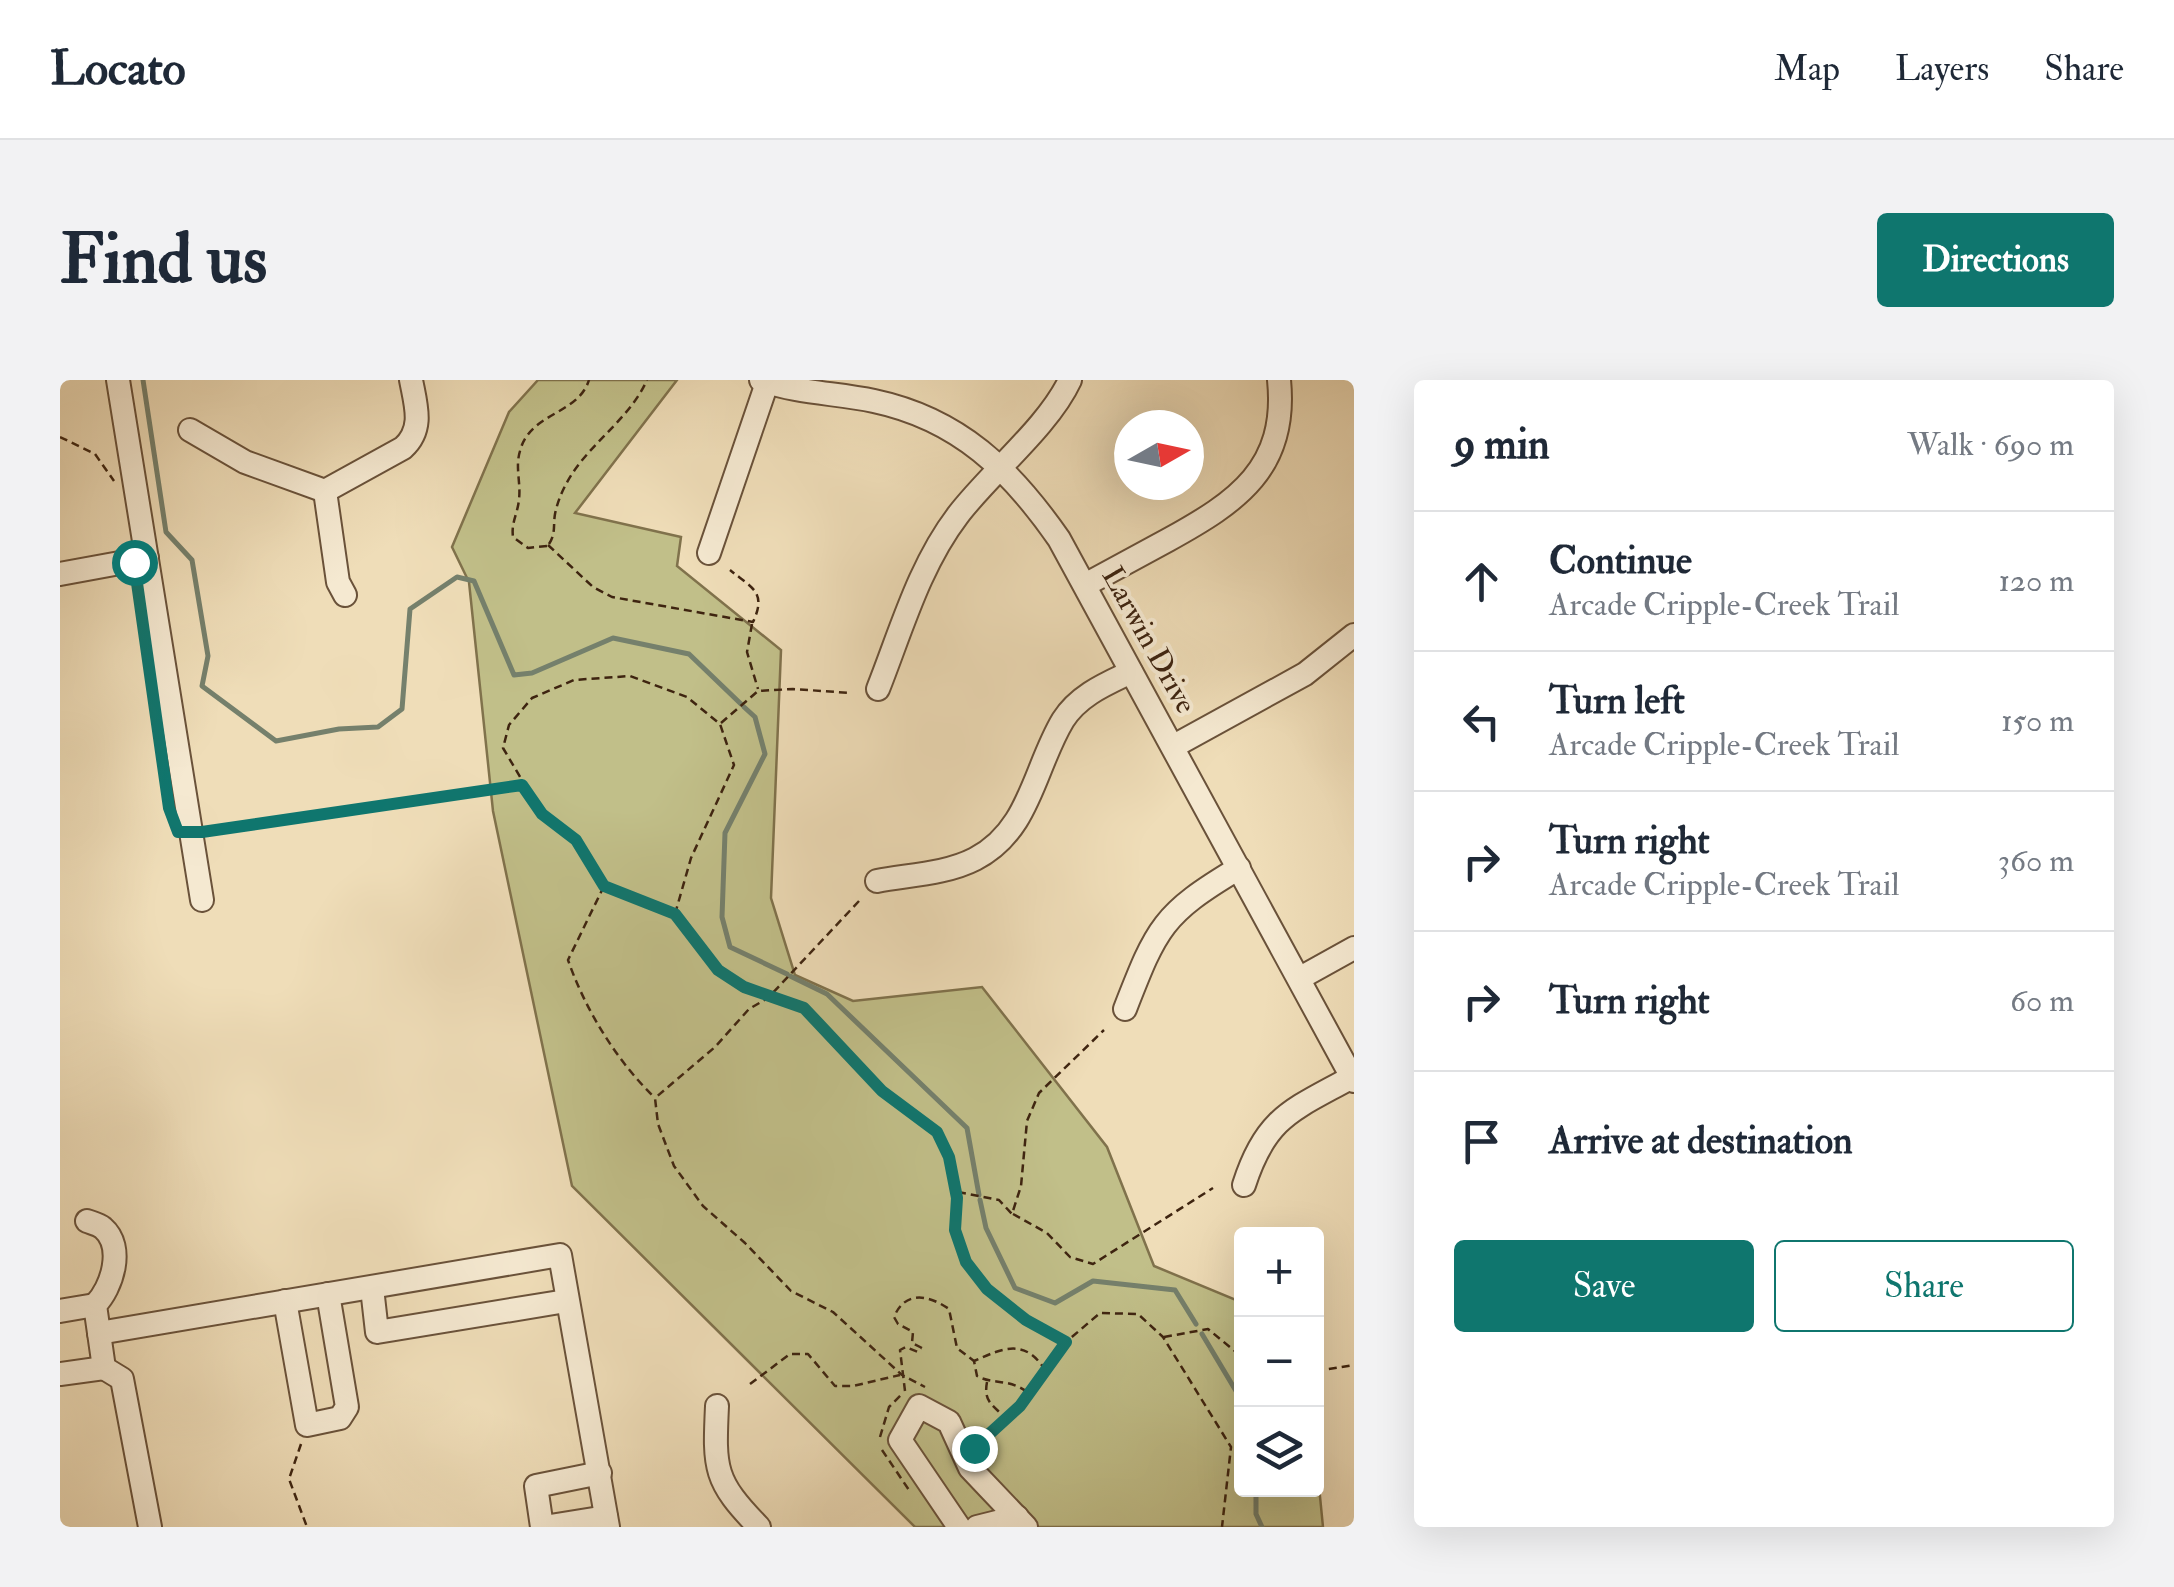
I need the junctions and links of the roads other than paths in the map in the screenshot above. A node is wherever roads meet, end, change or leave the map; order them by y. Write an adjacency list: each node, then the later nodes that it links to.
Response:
1 (118, 380): 10 (street)
2 (411, 380): 8 (street)
3 (1070, 380): 7 (street)
4 (1278, 380): 12 (street)
5 (765, 381): 7 (street, Larwin Drive); 9 (street)
6 (190, 430): 8 (street)
7 (1000, 466): 12 (street, Larwin Drive); 16 (street)
8 (325, 491): 13 (street)
9 (709, 553)
10 (147, 558): 11 (street); 20 (street)
11 (71, 572)
12 (1085, 585): 15 (street, Larwin Drive)
13 (345, 595)
14 (1354, 634): 17 (street)
15 (1132, 672): 17 (street, Larwin Drive); 19 (street)
16 (878, 689)
17 (1174, 746): 18 (street, Larwin Drive)
18 (1239, 868): 22 (street, Larwin Drive); 23 (street)
19 (877, 881)
20 (202, 900)
21 (1354, 948): 22 (street)
22 (1300, 978): 24 (street, Larwin Drive)
23 (1125, 1009)
24 (1353, 1079): 25 (street)
25 (1244, 1185)
26 (87, 1221): 31 (street)
27 (372, 1288): 28 (street); 30 (street); 30 (street)
28 (328, 1294): 29 (street); 29 (street)
29 (284, 1301): 33 (street)
30 (566, 1301): 37 (street)
31 (95, 1305): 32 (street); 33 (street)
32 (60, 1311)
33 (99, 1333): 34 (street)
34 (104, 1368): 35 (street); 40 (street)
35 (60, 1374)
36 (717, 1406): 42 (street)
37 (600, 1473): 38 (street); 41 (street)
38 (607, 1522): 41 (street)
39 (1022, 1522): 43 (street); 44 (street)
40 (150, 1527)
41 (543, 1527)
42 (759, 1527)
43 (959, 1527)
44 (977, 1527)

